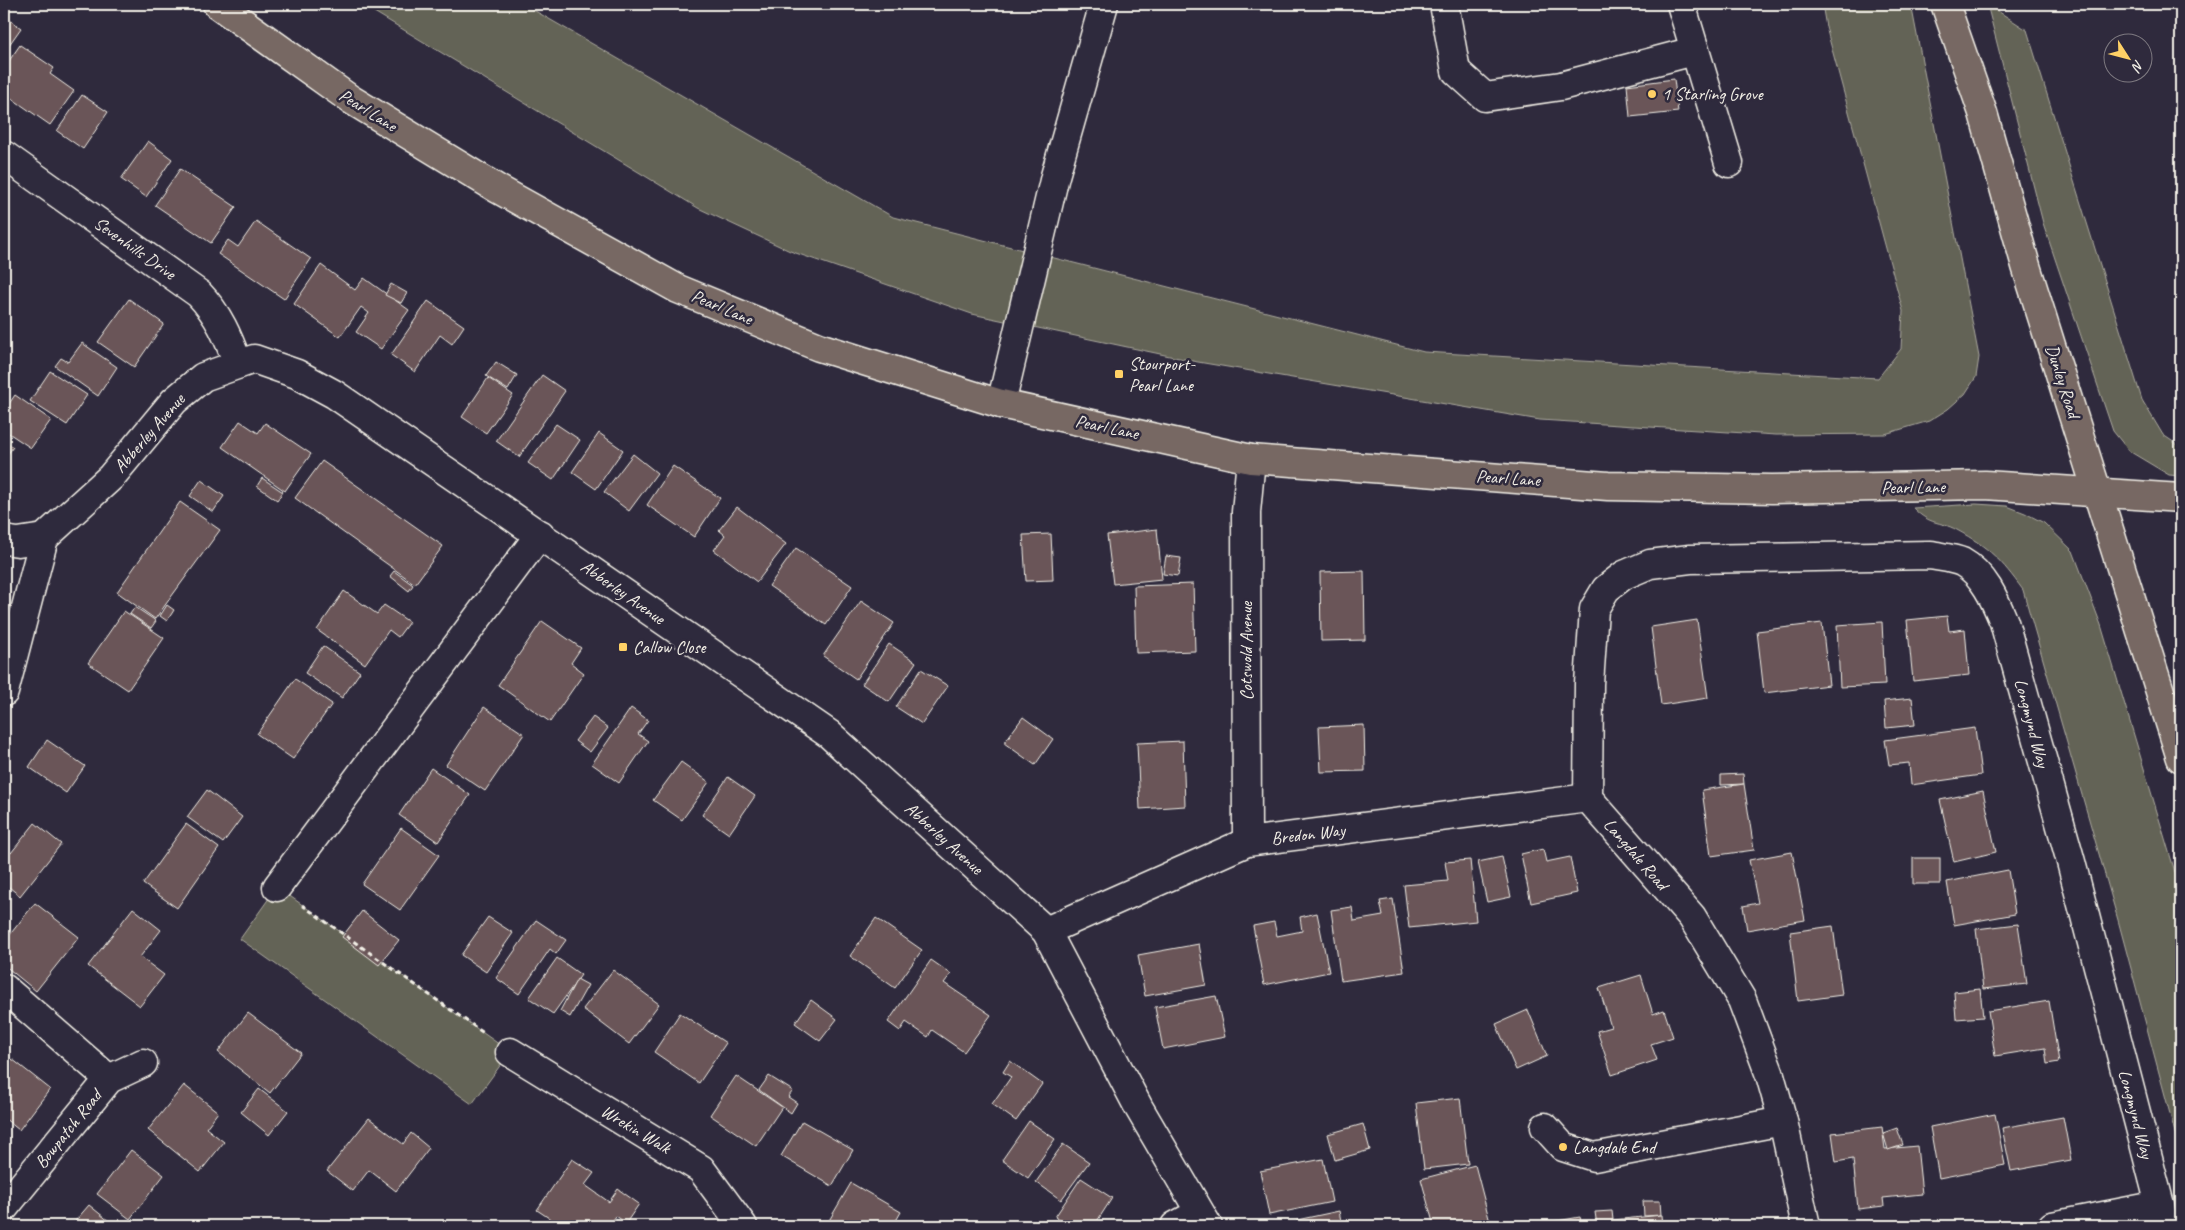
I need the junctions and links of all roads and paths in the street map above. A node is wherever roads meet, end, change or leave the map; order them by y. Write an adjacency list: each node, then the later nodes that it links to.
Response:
1 (217, 4): 10 (main road, Pearl Lane)
2 (1104, 4): 10 (street)
3 (1444, 4): 6 (street)
4 (1681, 4): 6 (street)
5 (1945, 4): 12 (main road, Dunley Road)
6 (1694, 51): 8 (street)
7 (4, 155): 9 (street, Sevenhills Drive)
8 (1729, 163)
9 (238, 364): 14 (street, Abberley Avenue); 15 (street, Abberley Avenue)
10 (1001, 404): 11 (main road, Pearl Lane)
11 (1250, 459): 12 (main road, Pearl Lane); 20 (street, Cotswold Avenue)
12 (2098, 492): 13 (main road, Pearl Lane); 18 (main road, Dunley Road)
13 (2181, 498)
14 (540, 534): 21 (street); 22 (street, Abberley Avenue)
15 (44, 538): 16 (street); 17 (street)
16 (4, 540)
17 (4, 692)
18 (2181, 758)
19 (1588, 798): 20 (street, Bredon Way); 27 (street, Langdale Road); 30 (street, Longmynd Way)
20 (1247, 842): 22 (street, Bredon Way)
21 (277, 887): 24 (path)
22 (1046, 931): 31 (street, Abberley Avenue)
23 (4, 988): 26 (street)
24 (510, 1052): 32 (street, Wrekin Walk)
25 (143, 1063): 26 (street, Bowpatch Road)
26 (109, 1079): 29 (street, Bowpatch Road)
27 (1783, 1121): 28 (street); 34 (street, Langdale Road)
28 (1545, 1127)
29 (4, 1208)
30 (2162, 1216): 35 (street)
31 (1204, 1219): 33 (street)
32 (743, 1226)
33 (1175, 1226)
34 (1806, 1226)
35 (2052, 1226)

